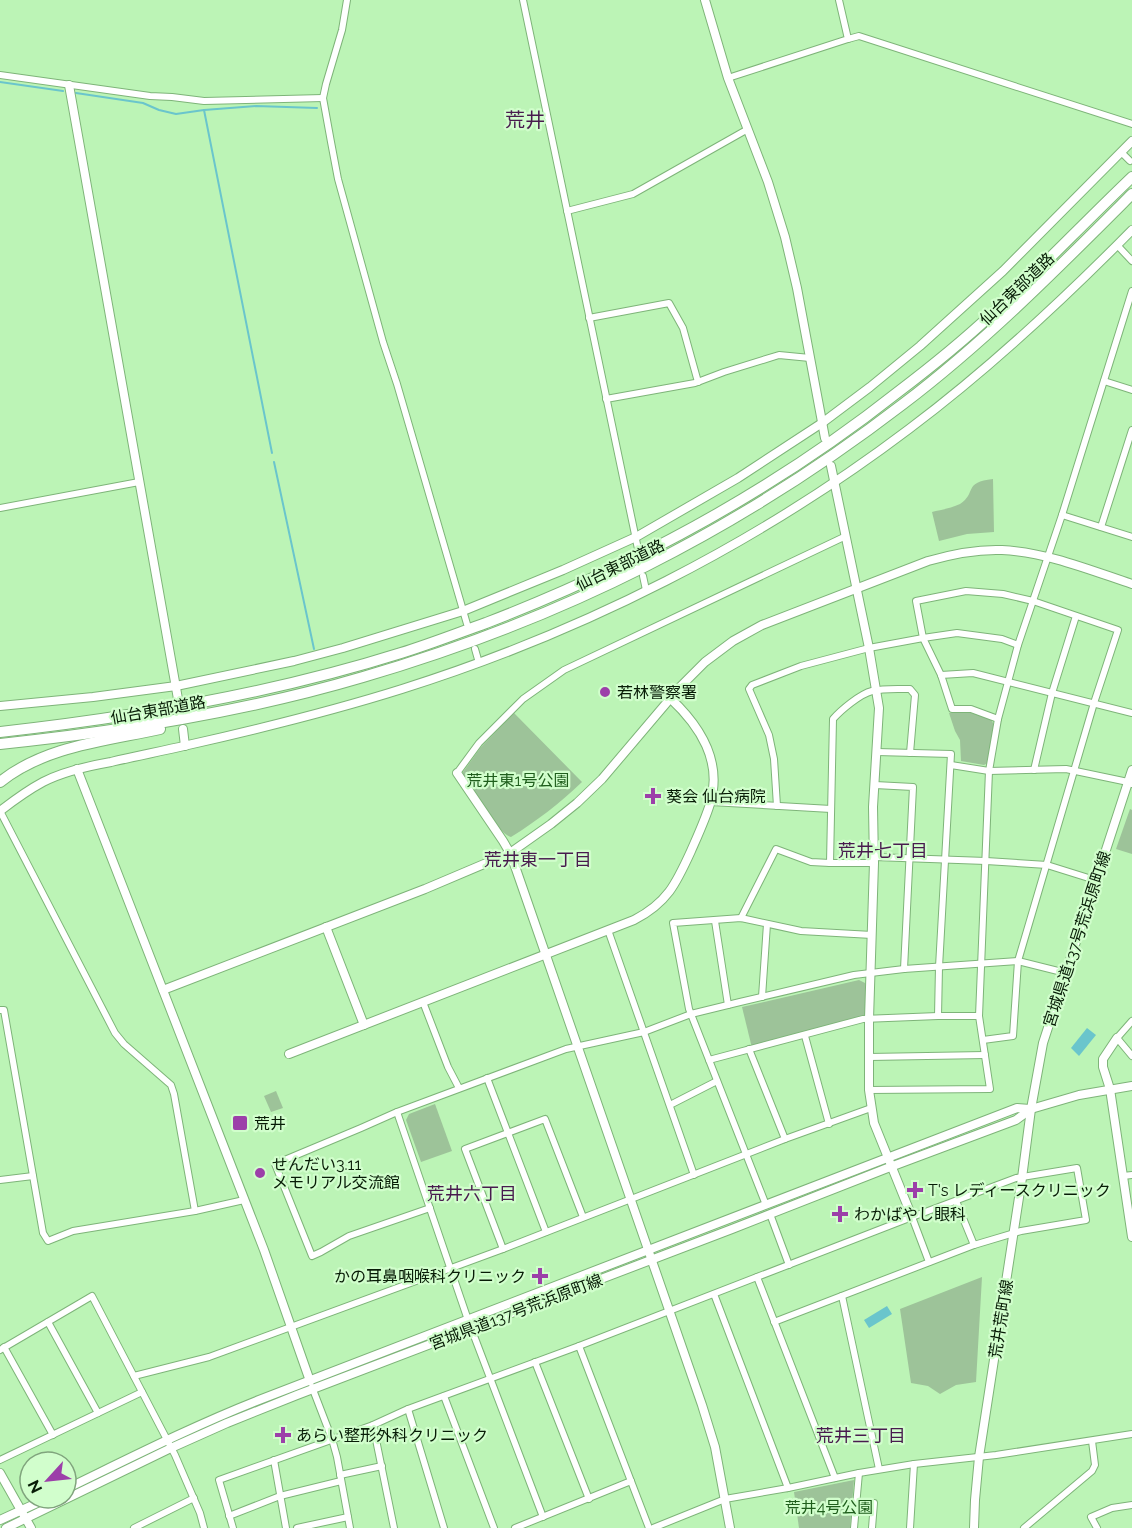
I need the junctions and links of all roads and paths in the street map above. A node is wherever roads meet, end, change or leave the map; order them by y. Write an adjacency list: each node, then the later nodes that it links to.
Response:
1 (347, 0): 9 (street)
2 (523, 0): 17 (street)
3 (705, 0): 7 (street)
4 (839, 0): 5 (street)
5 (848, 39): 7 (street); 10 (street)
6 (0, 75): 8 (street)
7 (728, 78): 11 (street)
8 (69, 85): 9 (street); 32 (street)
9 (323, 98): 47 (street)
10 (1132, 124)
11 (748, 129): 17 (street); 23 (street)
12 (1132, 141): 13 (street)
13 (1121, 152): 14 (street); 28 (street)
14 (1130, 161)
15 (1132, 177): 67 (highway, 仙台東部道路)
16 (1132, 194): 62 (highway, 仙台東部道路)
17 (567, 211): 22 (street)
18 (1132, 230): 19 (street)
19 (1117, 245): 20 (street); 33 (street)
20 (1132, 261)
21 (1132, 291): 24 (street)
22 (589, 318): 25 (street); 27 (street)
23 (810, 358): 25 (street); 28 (street)
24 (1104, 381): 26 (street); 35 (street)
25 (698, 382): 27 (street)
26 (1132, 390)
27 (606, 399): 38 (street)
28 (822, 423): 30 (street); 38 (street)
29 (1132, 430): 36 (street)
30 (825, 438)
31 (831, 465): 33 (street)
32 (139, 482): 34 (street); 57 (street)
33 (835, 482): 37 (street); 45 (street)
34 (0, 508)
35 (1062, 515): 36 (street); 41 (street)
36 (1101, 527): 39 (street)
37 (846, 536): 44 (street); 81 (street)
38 (636, 537): 40 (street); 47 (street)
39 (1132, 537)
40 (638, 549)
41 (1047, 558): 43 (street); 44 (street); 46 (street)
42 (643, 576): 45 (street)
43 (1132, 584)
44 (856, 589): 52 (street); 60 (street)
45 (646, 590): 54 (street)
46 (1033, 601): 48 (street); 50 (street); 51 (street)
47 (463, 610): 49 (street); 57 (street)
48 (1076, 616): 59 (street); 63 (street)
49 (467, 624)
50 (923, 638): 51 (street); 52 (street); 55 (street)
51 (1018, 645): 56 (street)
52 (869, 648): 58 (street); 86 (street)
53 (475, 649): 54 (street)
54 (479, 663): 72 (street)
55 (941, 675): 56 (street); 66 (street)
56 (1008, 682): 59 (street); 66 (street)
57 (176, 686): 61 (street); 64 (street)
58 (877, 691): 73 (street); 74 (street); 87 (street)
59 (1052, 693): 63 (street); 77 (street)
60 (670, 698): 85 (street); 89 (street)
61 (178, 699)
62 (270, 700): 71 (highway, 仙台東部道路); 82 (highway)
63 (1094, 703): 65 (street); 78 (street)
64 (0, 706)
65 (1132, 713)
66 (998, 719): 80 (street)
67 (54, 726): 68 (highway); 70 (highway, 仙台東部道路)
68 (0, 727)
69 (183, 729): 72 (street)
70 (0, 732)
71 (0, 744)
72 (185, 746): 76 (street)
73 (877, 752): 74 (street); 84 (street)
74 (910, 753): 75 (street)
75 (951, 765): 80 (street); 91 (street)
76 (77, 769): 88 (street); 110 (street)
77 (1034, 770): 78 (street); 80 (street)
78 (1075, 770): 83 (street); 95 (street)
79 (1132, 770): 83 (street, 宮城県道137号荒浜原町線)
80 (989, 771): 93 (street)
81 (457, 773): 89 (street)
82 (0, 782)
83 (1130, 783): 96 (street, 宮城県道137号荒浜原町線)
84 (875, 785): 90 (street); 92 (street)
85 (711, 802): 86 (street); 101 (street)
86 (777, 806): 87 (street)
87 (831, 809): 94 (street)
88 (0, 811): 157 (street)
89 (510, 853): 100 (street); 103 (street)
90 (909, 858): 91 (street); 92 (street); 107 (street)
91 (945, 859): 93 (street); 106 (street)
92 (874, 860): 94 (street); 102 (street)
93 (986, 861): 95 (street); 105 (street)
94 (830, 863): 97 (street)
95 (1047, 865): 96 (street); 104 (street)
96 (1095, 880): 109 (street, 宮城県道137号荒浜原町線)
97 (741, 918): 98 (street); 99 (street)
98 (715, 921): 113 (street); 115 (street)
99 (767, 924): 102 (street); 111 (street)
100 (326, 927): 110 (street); 120 (street)
101 (608, 930): 103 (street); 121 (street)
102 (872, 935): 108 (street)
103 (545, 955): 112 (street); 125 (street)
104 (1018, 961): 105 (street); 109 (street); 124 (street)
105 (982, 963): 106 (street); 117 (street)
106 (939, 966): 107 (street); 116 (street)
107 (904, 969): 108 (street)
108 (870, 973): 111 (street); 118 (street)
109 (1066, 973): 140 (street, 宮城県道137号荒浜原町線)
110 (163, 990): 152 (street)
111 (762, 997): 113 (street)
112 (423, 1002): 120 (street); 135 (street)
113 (728, 1005): 115 (street)
114 (0, 1010): 148 (street)
115 (691, 1014): 121 (street); 131 (street)
116 (938, 1016): 117 (street); 118 (street)
117 (980, 1016): 124 (street)
118 (869, 1019): 122 (street); 130 (street)
119 (1132, 1021): 123 (street)
120 (364, 1025): 127 (street)
121 (644, 1032): 125 (street); 138 (street)
122 (805, 1036): 126 (street); 142 (street)
123 (1117, 1038): 129 (street); 136 (street)
124 (983, 1040): 128 (street)
125 (577, 1047): 132 (street); 153 (street)
126 (749, 1049): 131 (street); 144 (street)
127 (289, 1054)
128 (985, 1055): 130 (street); 137 (street)
129 (1132, 1056)
130 (869, 1057): 137 (street)
131 (708, 1060): 133 (street)
132 (487, 1078): 135 (street); 143 (street)
133 (717, 1081): 138 (street); 145 (street)
134 (1132, 1086): 136 (street)
135 (459, 1088): 141 (street)
136 (1110, 1089): 140 (street); 149 (street)
137 (869, 1090): 139 (street)
138 (670, 1105): 147 (street)
139 (871, 1108): 142 (street); 146 (street)
140 (1031, 1109): 146 (street, 宮城県道137号荒浜原町線); 150 (street, 荒井荒町線)
141 (397, 1112): 155 (street); 155 (street)
142 (829, 1124): 144 (street)
143 (507, 1133): 159 (street); 160 (street); 164 (street)
144 (785, 1140): 145 (street)
145 (746, 1155): 147 (street); 156 (street)
146 (890, 1162): 156 (street, 宮城県道137号荒浜原町線); 158 (street)
147 (694, 1175): 153 (street)
148 (33, 1176): 151 (street); 157 (street)
149 (1127, 1176): 162 (street)
150 (1022, 1178): 154 (street); 161 (street, 荒井荒町線); 161 (street)
151 (0, 1180)
152 (244, 1200): 157 (street); 176 (street)
153 (631, 1200): 159 (street); 165 (street)
154 (956, 1201): 158 (street); 163 (street)
155 (430, 1208): 168 (street)
156 (768, 1210): 165 (street, 宮城県道137号荒浜原町線); 167 (street)
157 (195, 1211)
158 (912, 1217): 166 (street); 167 (street)
159 (583, 1218): 160 (street)
160 (546, 1232): 164 (street)
161 (1014, 1233): 163 (street); 193 (street, 荒井荒町線)
162 (1132, 1237)
163 (974, 1245): 166 (street)
164 (503, 1249): 168 (street)
165 (649, 1255): 172 (street); 175 (street, 宮城県道137号荒浜原町線)
166 (929, 1262): 171 (street)
167 (789, 1264): 169 (street)
168 (450, 1268): 175 (street); 176 (street)
169 (757, 1277): 170 (street); 174 (street)
170 (714, 1294): 172 (street); 205 (street)
171 (842, 1296): 174 (street); 198 (street)
172 (670, 1311): 177 (street); 209 (street)
173 (48, 1322): 178 (street); 180 (street); 186 (street)
174 (774, 1322): 202 (street)
175 (470, 1324): 181 (street); 182 (street, 宮城県道137号荒浜原町線)
176 (290, 1328): 180 (street); 182 (street)
177 (579, 1346): 179 (street); 203 (street)
178 (2, 1348): 189 (street)
179 (535, 1362): 181 (street); 208 (street)
180 (134, 1376): 183 (street)
181 (490, 1379): 184 (street); 216 (street)
182 (312, 1385): 190 (street); 192 (street, 宮城県道137号荒浜原町線)
183 (142, 1392): 186 (street); 192 (street)
184 (444, 1396): 185 (street); 228 (street)
185 (408, 1409): 187 (street); 227 (street)
186 (98, 1413): 189 (street)
187 (373, 1425): 190 (street); 197 (street)
188 (1132, 1434): 191 (street)
189 (52, 1435): 194 (street)
190 (332, 1439): 195 (street); 201 (street)
191 (1092, 1441): 193 (street); 236 (street)
192 (169, 1444): 204 (street, 宮城県道137号荒浜原町線); 207 (street); 213 (street, 宮城県道137号荒浜原町線)
193 (979, 1456): 196 (street); 235 (street, 荒井荒町線)
194 (0, 1460)
195 (273, 1460): 206 (street); 214 (street)
196 (914, 1464): 198 (street); 234 (street)
197 (382, 1466): 201 (street); 226 (street)
198 (879, 1469): 200 (street)
199 (0, 1473): 213 (street)
200 (859, 1473): 202 (street); 210 (street)
201 (341, 1478): 206 (street); 215 (street)
202 (835, 1478): 205 (street)
203 (631, 1481): 208 (street); 230 (street)
204 (78, 1484)
205 (788, 1488): 209 (street)
206 (280, 1496): 214 (street); 223 (street)
207 (194, 1498): 220 (street); 221 (street)
208 (589, 1499): 216 (street)
209 (725, 1499): 230 (street); 231 (street)
210 (856, 1502): 232 (street); 233 (street)
211 (1132, 1505): 237 (street)
212 (30, 1510): 213 (street, 宮城県道137号荒浜原町線)
213 (23, 1515): 217 (street, 宮城県道137号荒浜原町線); 218 (street, 宮城県道137号荒浜原町線); 219 (street)
214 (229, 1516): 222 (street)
215 (348, 1517): 224 (street); 225 (street)
216 (543, 1517): 229 (street)
217 (0, 1520)
218 (6, 1528)
219 (31, 1528)
220 (134, 1528)
221 (204, 1528)
222 (233, 1528)
223 (286, 1528)
224 (297, 1528)
225 (350, 1528)
226 (394, 1528)
227 (444, 1528)
228 (495, 1528)
229 (515, 1528)
230 (651, 1528)
231 (730, 1528)
232 (854, 1528)
233 (872, 1528)
234 (910, 1528)
235 (974, 1528)
236 (1024, 1528)
237 (1097, 1528)

